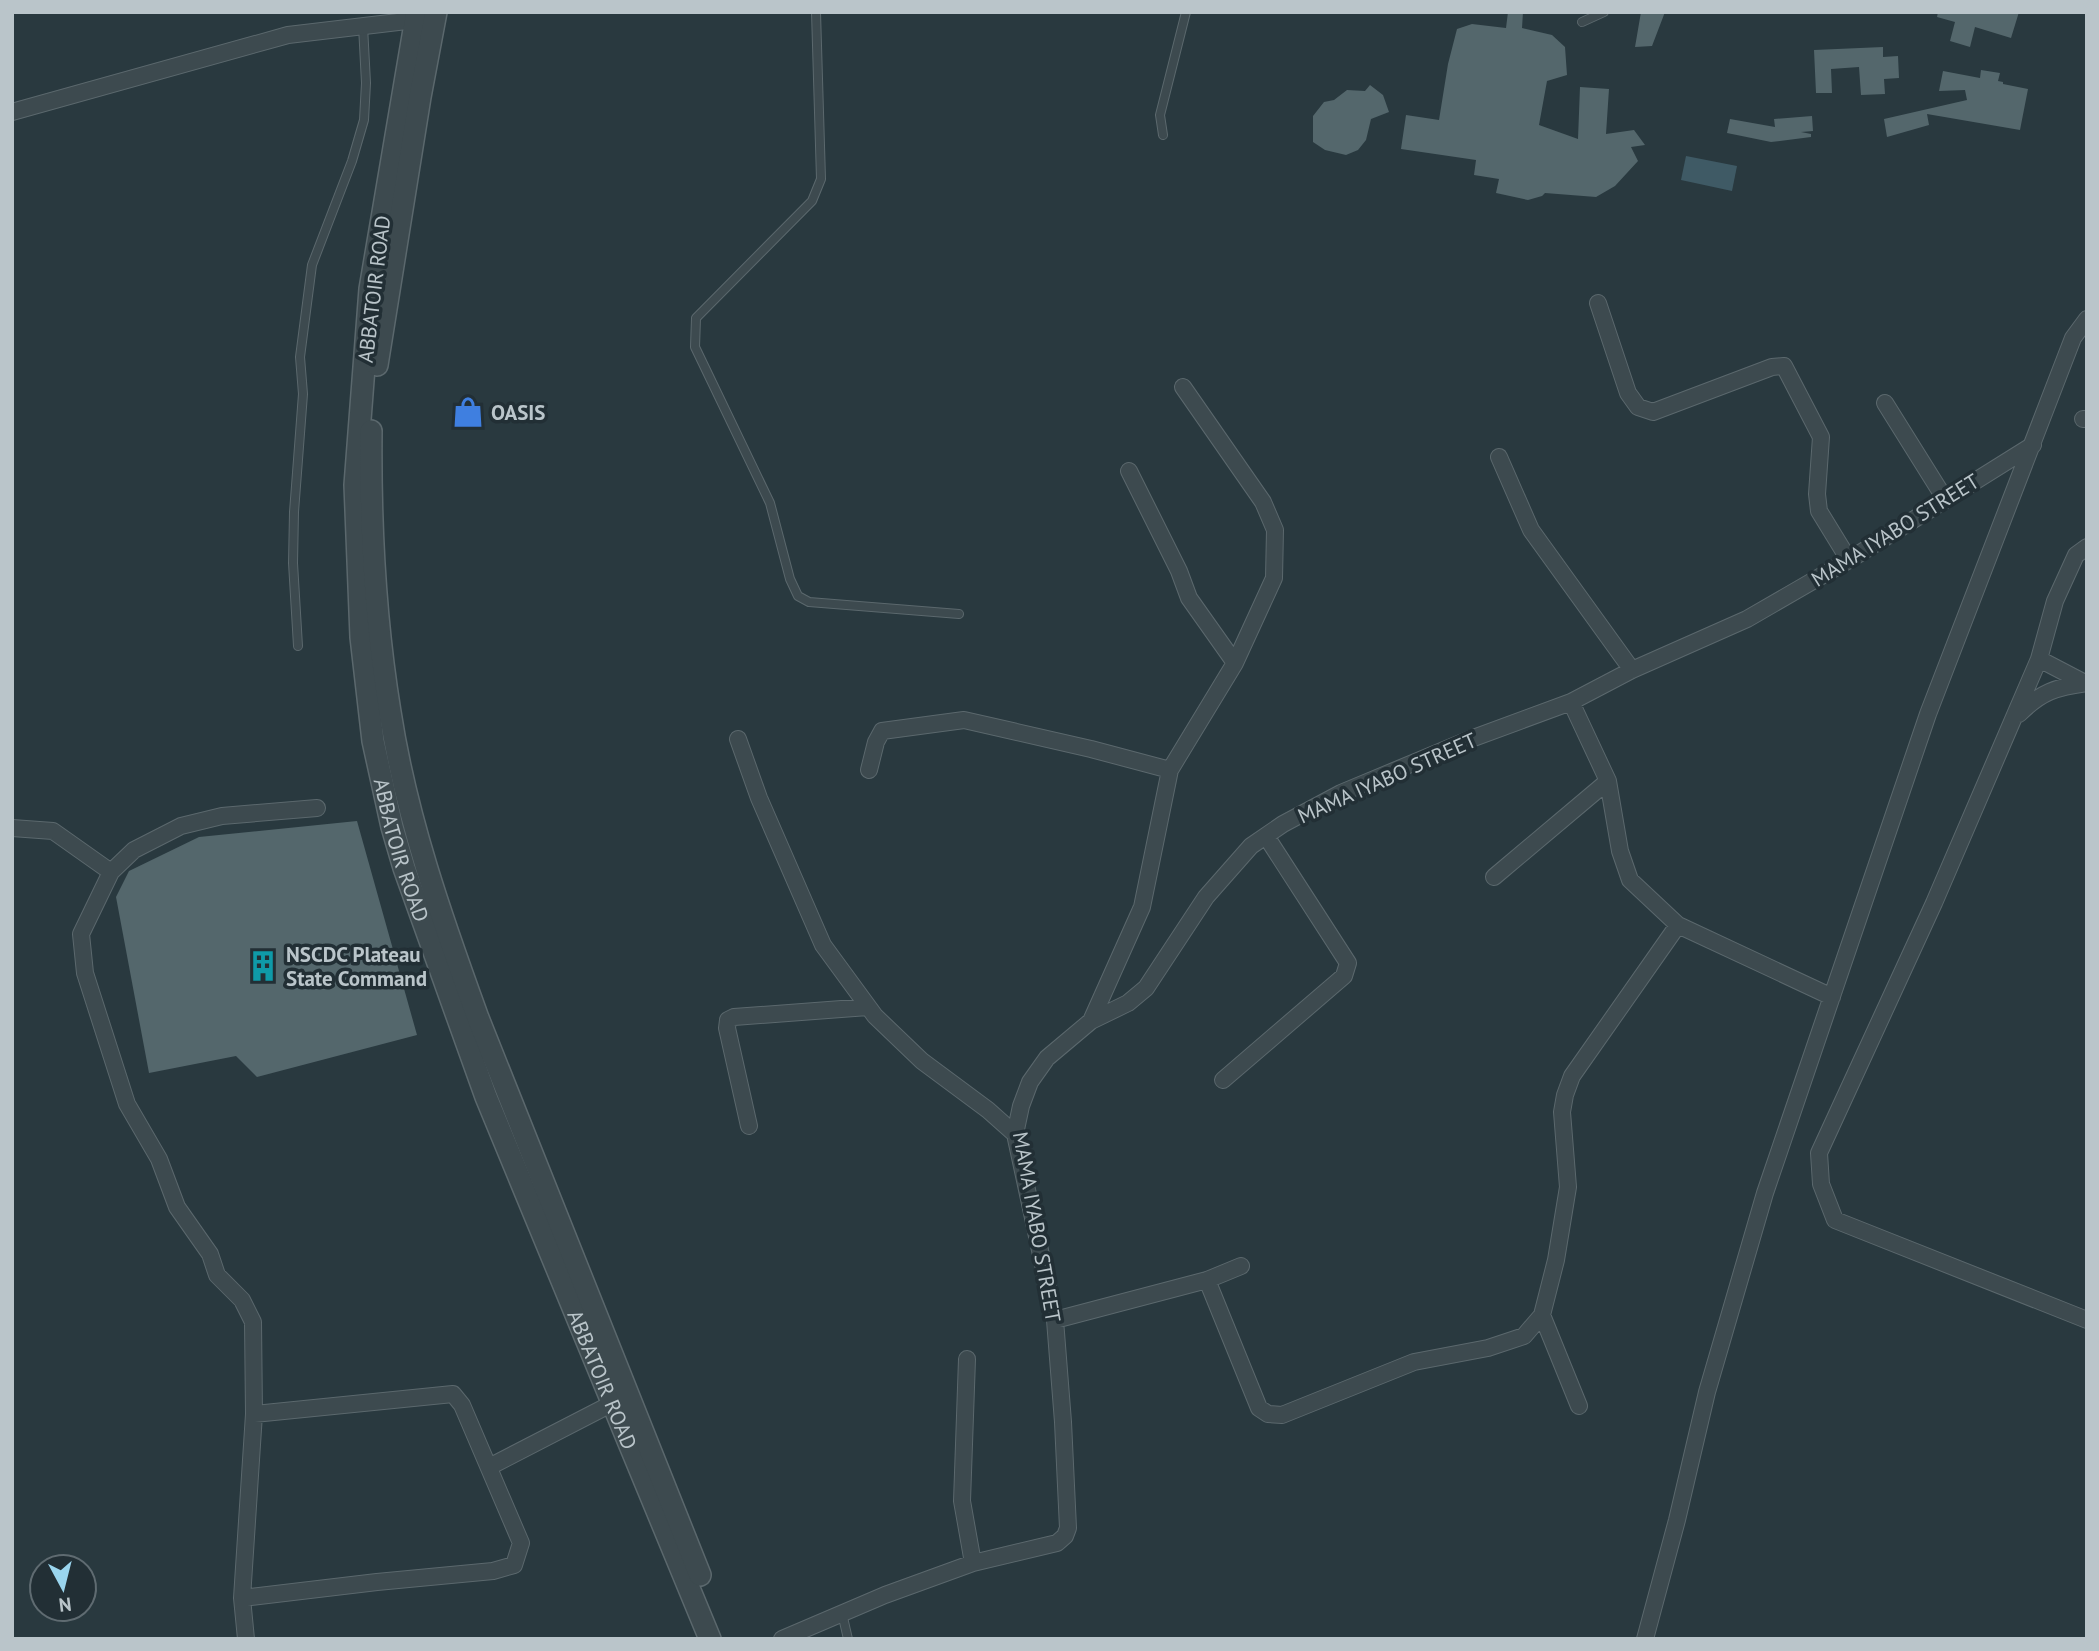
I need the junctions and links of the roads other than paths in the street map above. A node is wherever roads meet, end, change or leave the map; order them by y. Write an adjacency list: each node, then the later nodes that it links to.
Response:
1 (436, 12): 59 (street, ABBATOIR ROAD)
2 (816, 12): 20 (lane)
3 (1186, 12): 9 (lane)
4 (1604, 12): 7 (lane)
5 (416, 16): 6 (street); 50 (street, ABBATOIR ROAD)
6 (368, 21): 8 (street); 21 (lane)
7 (1582, 22)
8 (12, 112)
9 (1163, 135)
10 (1598, 303): 19 (street)
11 (2087, 319): 14 (street)
12 (1184, 387): 23 (street)
13 (1885, 403): 17 (street)
14 (2033, 445): 17 (street, MAMA IYABO STREET); 38 (street)
15 (1499, 457): 24 (street)
16 (1129, 471): 23 (street)
17 (1945, 499): 19 (street, MAMA IYABO STREET)
18 (2087, 547): 22 (street)
19 (1849, 560): 24 (street, MAMA IYABO STREET)
20 (958, 614)
21 (298, 646)
22 (2039, 659): 25 (street); 27 (street)
23 (1236, 663): 30 (street)
24 (1632, 670): 26 (street, MAMA IYABO STREET)
25 (2086, 683): 27 (street)
26 (1571, 702): 31 (street); 34 (street, MAMA IYABO STREET)
27 (2010, 723): 48 (street)
28 (738, 739): 39 (street)
29 (869, 770): 30 (street)
30 (1170, 770): 40 (street)
31 (1608, 781): 36 (street); 37 (street)
32 (317, 808): 35 (street)
33 (12, 828): 35 (street)
34 (1266, 835): 40 (street, MAMA IYABO STREET); 41 (street)
35 (111, 872): 52 (street)
36 (1494, 877)
37 (1678, 925): 38 (street); 46 (street)
38 (1832, 997): 62 (street)
39 (868, 1007): 42 (street); 43 (street)
40 (1091, 1021): 43 (street, MAMA IYABO STREET)
41 (1223, 1080)
42 (749, 1126)
43 (1015, 1134): 47 (street, MAMA IYABO STREET)
44 (1241, 1266): 45 (street)
45 (1207, 1280): 46 (street); 47 (street)
46 (1542, 1315): 51 (street)
47 (1055, 1320): 54 (street, MAMA IYABO STREET)
48 (2087, 1321)
49 (967, 1359): 54 (street)
50 (613, 1403): 53 (street); 58 (street, ABBATOIR ROAD)
51 (1579, 1406)
52 (254, 1414): 53 (street); 55 (street)
53 (489, 1467): 55 (street)
54 (973, 1563): 56 (street, MAMA IYABO STREET)
55 (242, 1598): 57 (street)
56 (842, 1614): 60 (street, MAMA IYABO STREET); 61 (lane)
57 (246, 1639)
58 (710, 1639)
59 (725, 1639)
60 (782, 1639)
61 (848, 1639)
62 (1645, 1639)

